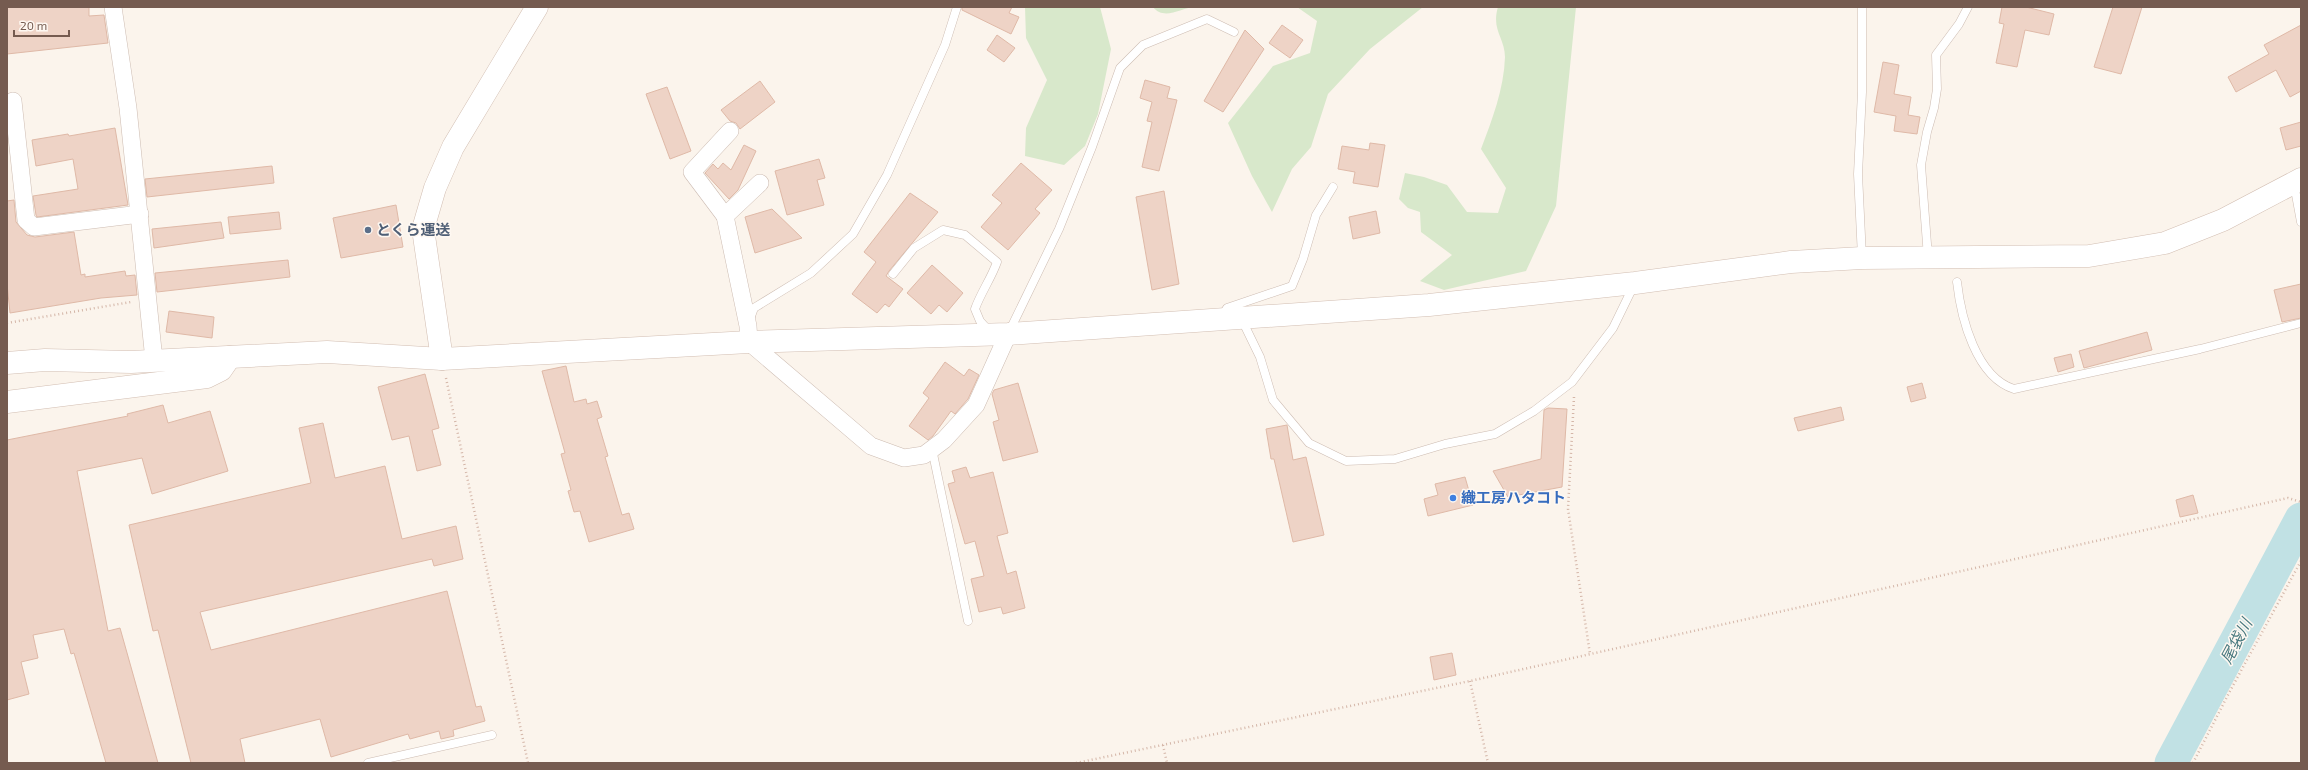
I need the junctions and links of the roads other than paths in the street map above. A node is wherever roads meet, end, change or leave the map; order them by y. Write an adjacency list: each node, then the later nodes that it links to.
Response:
1 (113, 7): 12 (street)
2 (537, 7): 26 (street)
3 (957, 7): 23 (lane)
4 (1862, 7): 15 (lane)
5 (1968, 7): 16 (lane)
6 (1234, 32): 24 (lane)
7 (13, 101): 12 (street)
8 (730, 131): 13 (street)
9 (2297, 182): 14 (lane); 16 (street)
10 (760, 183): 13 (street)
11 (1333, 187): 21 (lane)
12 (140, 214): 27 (street)
13 (725, 216): 23 (street)
14 (2301, 222)
15 (1862, 258): 16 (street); 19 (street)
16 (1928, 258)
17 (893, 274): 24 (lane)
18 (1957, 282): 22 (lane)
19 (1636, 283): 20 (street); 20 (lane)
20 (1242, 319): 21 (street)
21 (1220, 320): 24 (street)
22 (2301, 323)
23 (749, 334): 24 (street); 26 (street); 30 (street)
24 (1000, 334): 30 (street)
25 (230, 357): 26 (street); 27 (street); 29 (street)
26 (442, 358)
27 (154, 360): 28 (street)
28 (7, 363)
29 (7, 402)
30 (932, 449): 31 (lane)
31 (968, 621)
32 (492, 735): 33 (lane)
33 (368, 763)

